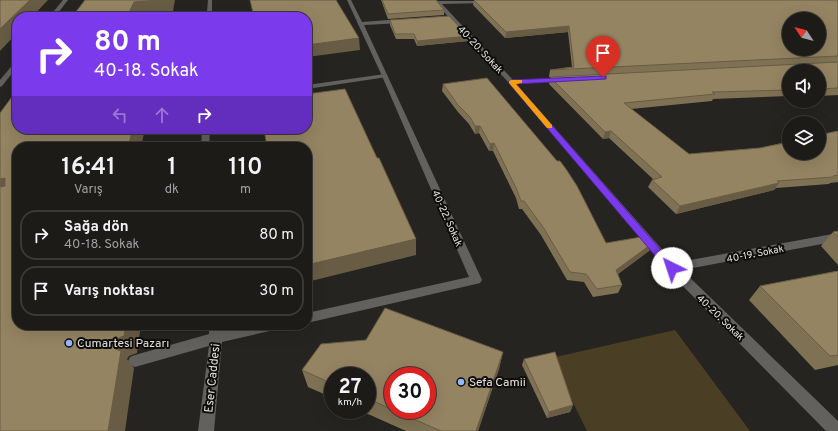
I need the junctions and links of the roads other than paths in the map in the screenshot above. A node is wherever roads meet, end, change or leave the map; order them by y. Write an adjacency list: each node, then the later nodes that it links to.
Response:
1 (66, 0): 6 (street)
2 (210, 0): 7 (street)
3 (349, 0): 9 (street, 40-22. Sokak)
4 (436, 1): 5 (street); 13 (street, 40-20. Sokak)
5 (494, 2)
6 (56, 12)
7 (209, 12)
8 (406, 21): 9 (street)
9 (360, 24): 11 (street, 40-22. Sokak)
10 (12, 70): 14 (street)
11 (385, 76): 15 (street); 18 (street, 40-22. Sokak)
12 (574, 79): 13 (street)
13 (511, 82): 17 (street, 40-20. Sokak)
14 (0, 86)
15 (312, 86)
16 (838, 237): 17 (street, 40-19. Sokak)
17 (672, 268): 22 (street, 40-20. Sokak)
18 (312, 317)
19 (215, 331): 20 (street); 21 (street, Eser Caddesi)
20 (135, 362)
21 (206, 431)
22 (837, 431)

